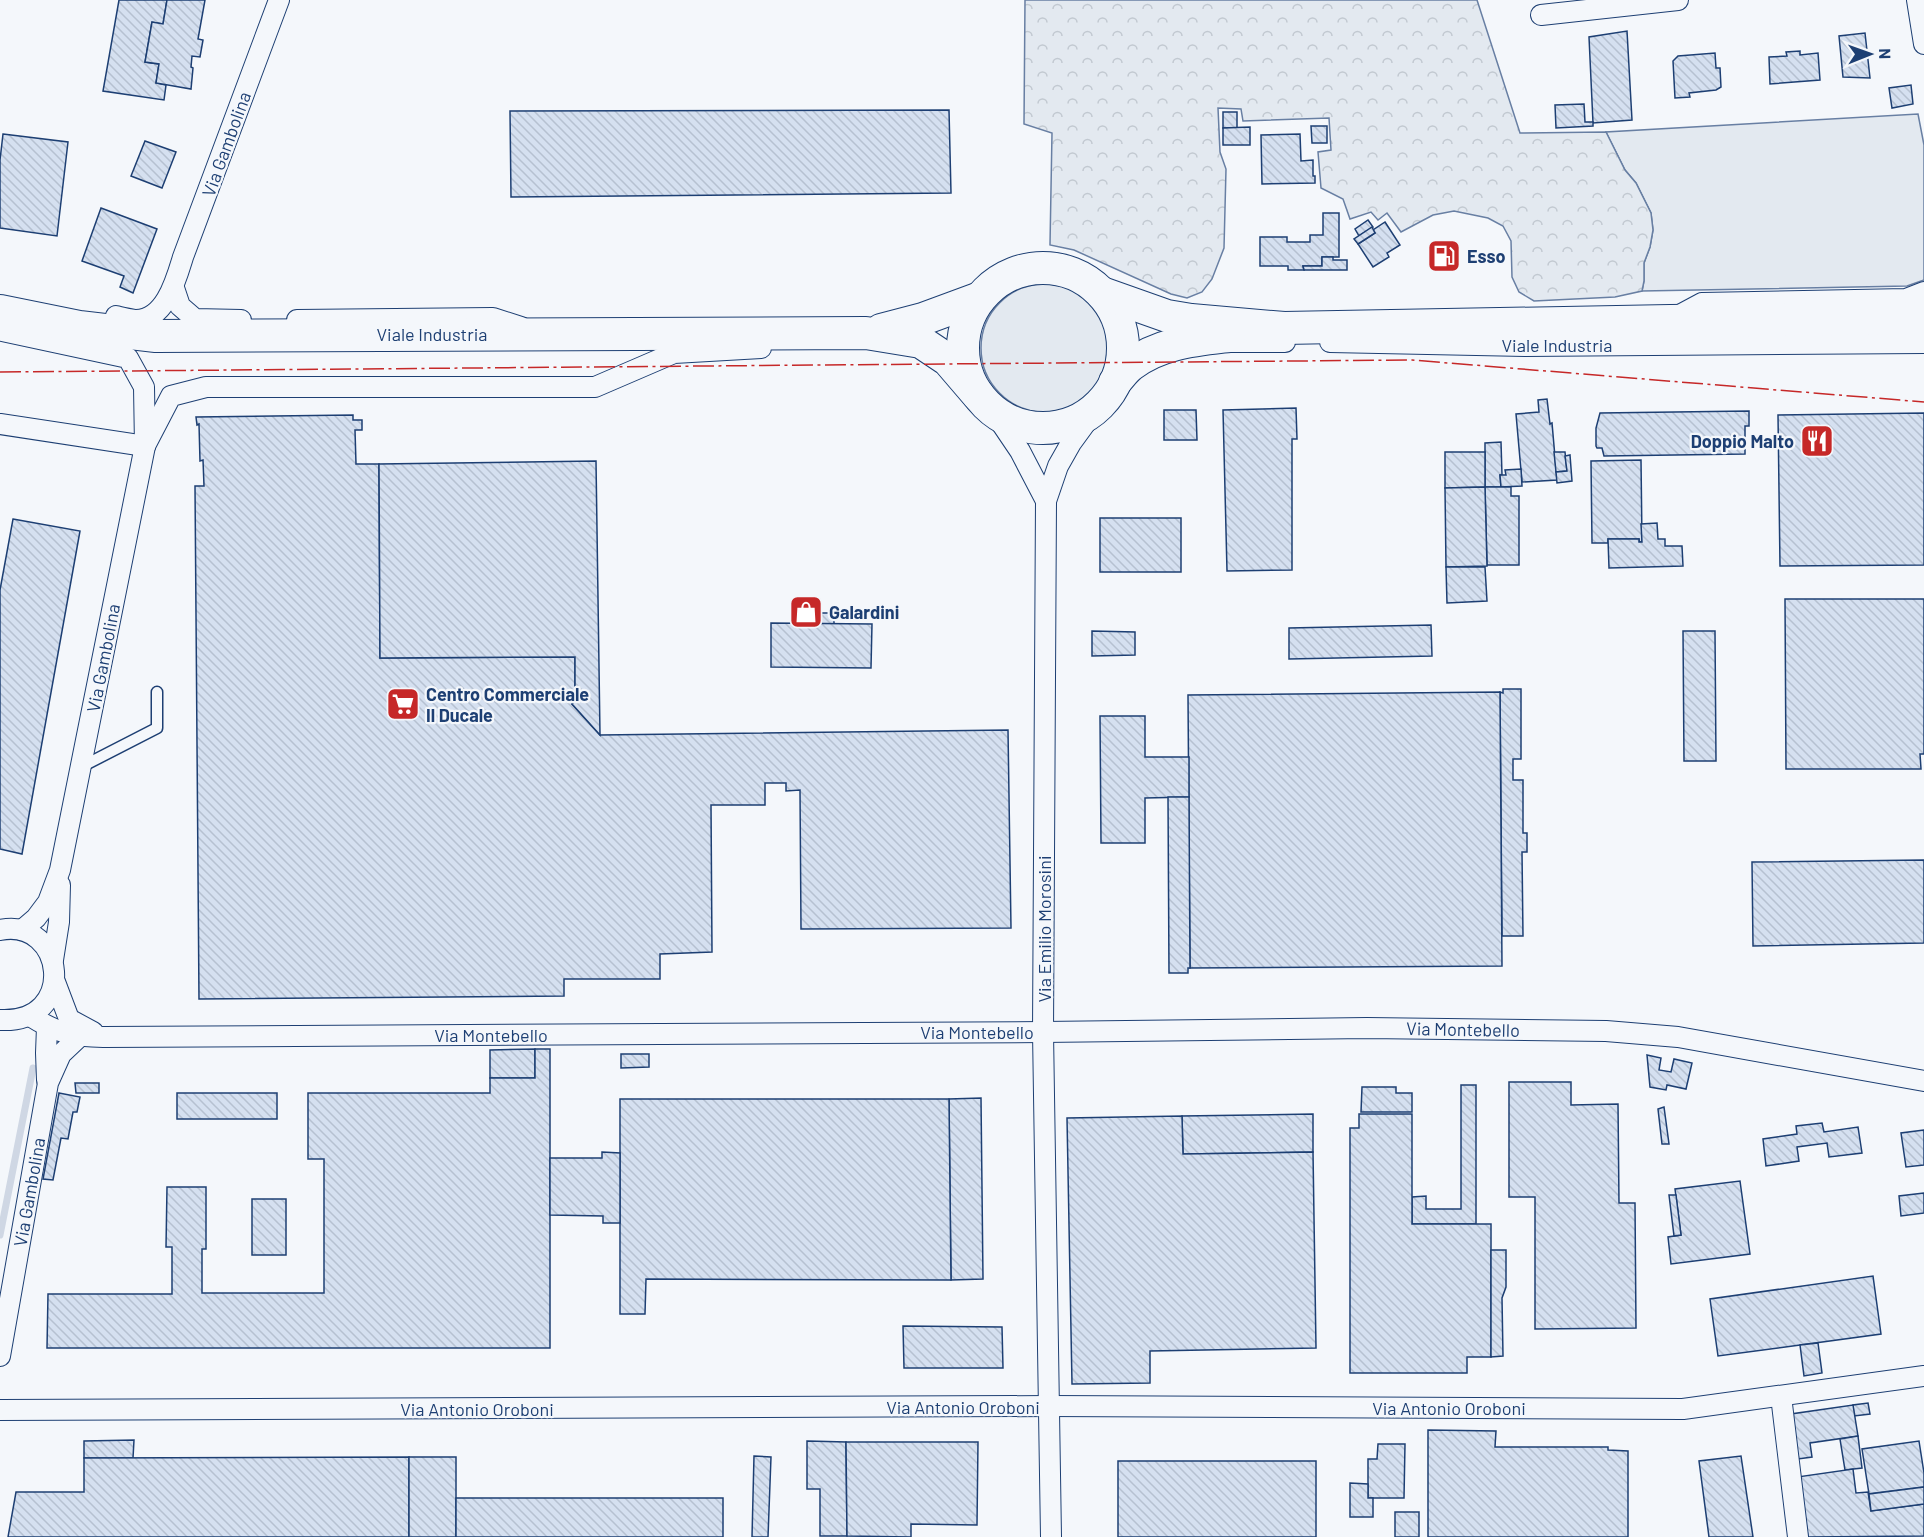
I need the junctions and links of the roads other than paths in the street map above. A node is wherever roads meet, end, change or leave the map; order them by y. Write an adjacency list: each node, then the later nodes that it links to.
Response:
1 (279, 0): 6 (street, Via Gambolina)
2 (1678, 0): 4 (street)
3 (1917, 0): 5 (street)
4 (1540, 15)
5 (1924, 44)
6 (174, 288): 13 (street, Via Gambolina); 17 (street)
7 (1924, 292): 12 (street)
8 (1102, 293): 9 (main road, Viale Industria); 15 (main road, Viale Industria); 20 (main road, Viale Industria)
9 (980, 298): 16 (main road, Viale Industria); 21 (main road, Viale Industria)
10 (0, 311): 13 (main road, Viale Industria)
11 (1924, 318): 12 (main road, Viale Industria)
12 (1670, 321): 15 (main road, Viale Industria)
13 (62, 324): 17 (main road, Viale Industria)
14 (0, 326): 23 (street)
15 (1284, 328): 18 (main road, Viale Industria)
16 (866, 333): 17 (main road, Viale Industria); 21 (main road, Viale Industria); 23 (street)
17 (540, 334)
18 (1189, 341): 19 (street, Viale Industria); 20 (main road, Viale Industria)
19 (1924, 343)
20 (1107, 394): 21 (main road, Viale Industria); 24 (street, Via Emilio Morosini)
21 (986, 403): 24 (street, Via Emilio Morosini)
22 (0, 424): 23 (street)
23 (145, 446): 26 (street, Via Gambolina)
24 (1046, 501): 35 (street, Via Emilio Morosini)
25 (157, 692): 26 (lane)
26 (81, 768): 27 (street, Via Gambolina)
27 (60, 870): 29 (street, Via Gambolina); 30 (street, Via Gambolina)
28 (0, 930): 29 (street)
29 (22, 930): 30 (street)
30 (53, 960): 31 (street, Via Gambolina)
31 (55, 982): 32 (street); 37 (street, Via Montebello)
32 (30, 1016): 33 (street); 34 (street)
33 (0, 1020)
34 (47, 1027): 36 (street); 39 (street)
35 (1043, 1032): 37 (street, Via Montebello); 38 (street, Via Montebello); 43 (street, Via Emilio Morosini)
36 (79, 1037): 37 (street); 39 (street, Via Gambolina)
37 (103, 1037)
38 (1924, 1081)
39 (48, 1083): 40 (street, Via Gambolina)
40 (0, 1356)
41 (1924, 1376): 42 (street, Via Antonio Oroboni)
42 (1781, 1396): 43 (street, Via Antonio Oroboni); 46 (street)
43 (1049, 1406): 44 (street, Via Antonio Oroboni); 45 (street, Via Emilio Morosini)
44 (0, 1410)
45 (1051, 1537)
46 (1798, 1537)

